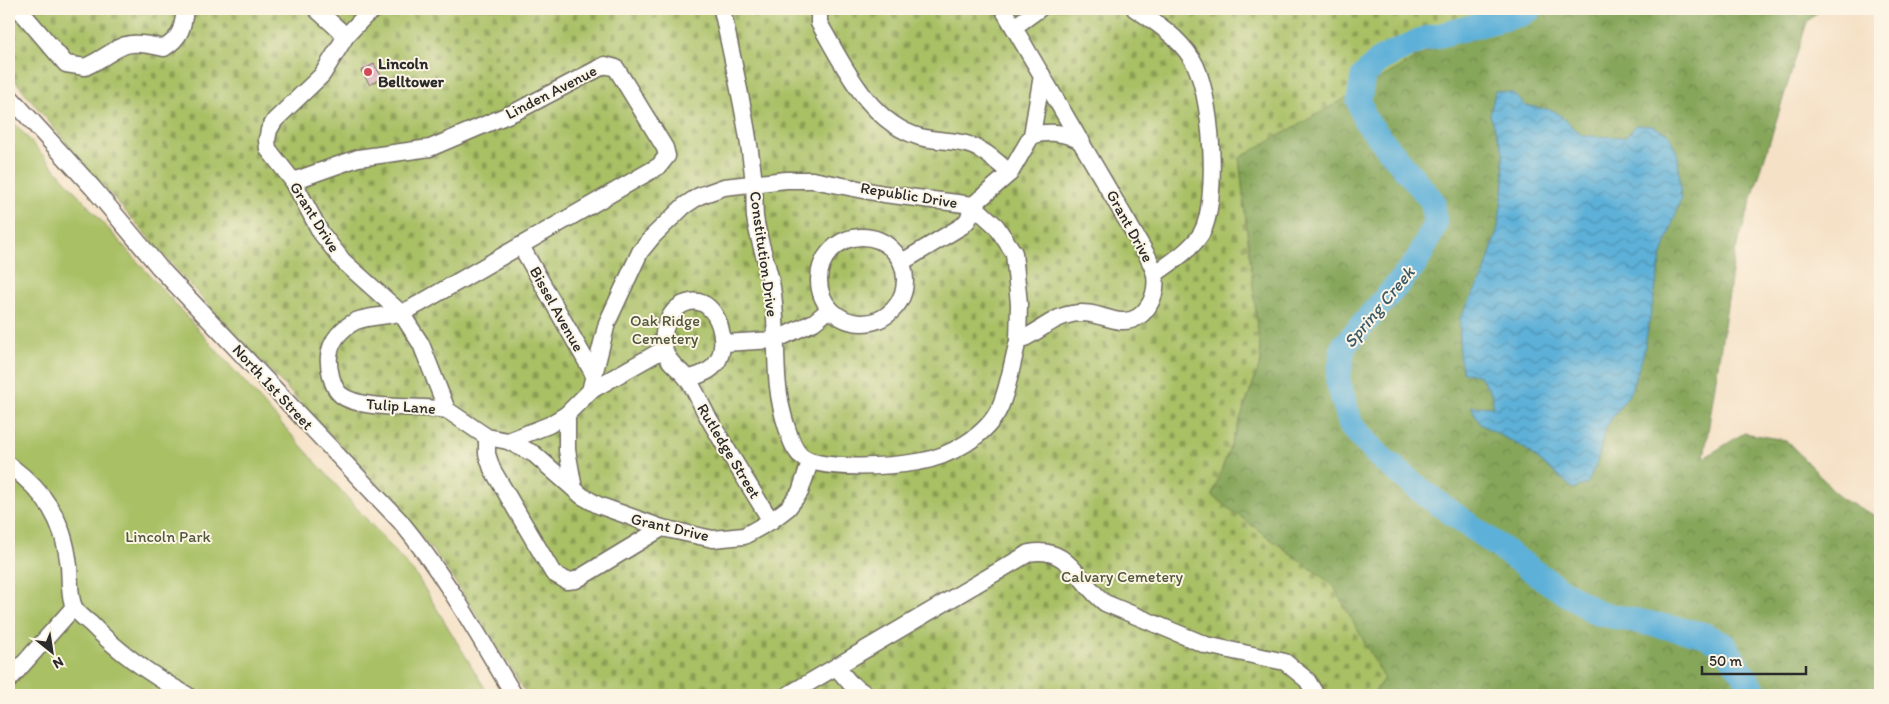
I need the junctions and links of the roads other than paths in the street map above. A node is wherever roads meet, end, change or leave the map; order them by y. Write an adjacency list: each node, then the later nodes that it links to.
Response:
1 (19, 9): 2 (street)
2 (185, 9)
3 (316, 9): 11 (street)
4 (375, 9): 11 (street, Grant Drive)
5 (722, 9): 18 (street, Constitution Drive)
6 (1003, 9): 10 (street, Grant Drive)
7 (1039, 9): 10 (street)
8 (1134, 9): 22 (street)
9 (821, 11): 16 (street)
10 (1014, 27): 12 (street, Grant Drive)
11 (346, 36): 17 (street, Grant Drive)
12 (1042, 75): 14 (street); 15 (street, Grant Drive)
13 (9, 96): 45 (street, North 1st Street)
14 (1032, 135): 15 (street); 16 (street)
15 (1082, 142): 22 (street, Grant Drive)
16 (1010, 172): 19 (street)
17 (293, 181): 20 (street, Linden Avenue); 24 (street, Grant Drive)
18 (754, 183): 19 (street, Republic Drive); 25 (street, Constitution Drive); 29 (street, Republic Drive)
19 (973, 205): 21 (street); 26 (street, Republic Drive)
20 (521, 246): 24 (street, Linden Avenue); 29 (street, Bissel Avenue)
21 (902, 262): 23 (street); 23 (street)
22 (1155, 274): 26 (street, Grant Drive)
23 (830, 309): 25 (street)
24 (401, 312): 32 (street, Grant Drive); 32 (street, Tulip Lane)
25 (775, 340): 27 (street); 36 (street, Constitution Drive)
26 (1018, 341): 36 (street)
27 (724, 343): 28 (street); 30 (street)
28 (664, 349): 30 (street); 31 (street)
29 (593, 373): 31 (street, Republic Drive)
30 (688, 379): 39 (street, Rutledge Street)
31 (590, 391): 33 (street)
32 (447, 410): 34 (street, Grant Drive)
33 (567, 414): 35 (street); 38 (street)
34 (487, 437): 35 (street, Grant Drive); 40 (street)
35 (508, 441): 38 (street, Grant Drive)
36 (810, 462): 39 (street, Grant Drive)
37 (9, 465): 41 (street)
38 (574, 489): 40 (street, Grant Drive)
39 (771, 521): 40 (street, Grant Drive)
40 (662, 528)
41 (74, 607): 43 (street); 44 (street)
42 (836, 667): 46 (street); 47 (street); 48 (street)
43 (9, 680)
44 (187, 695)
45 (514, 695)
46 (788, 695)
47 (867, 695)
48 (1316, 695)

